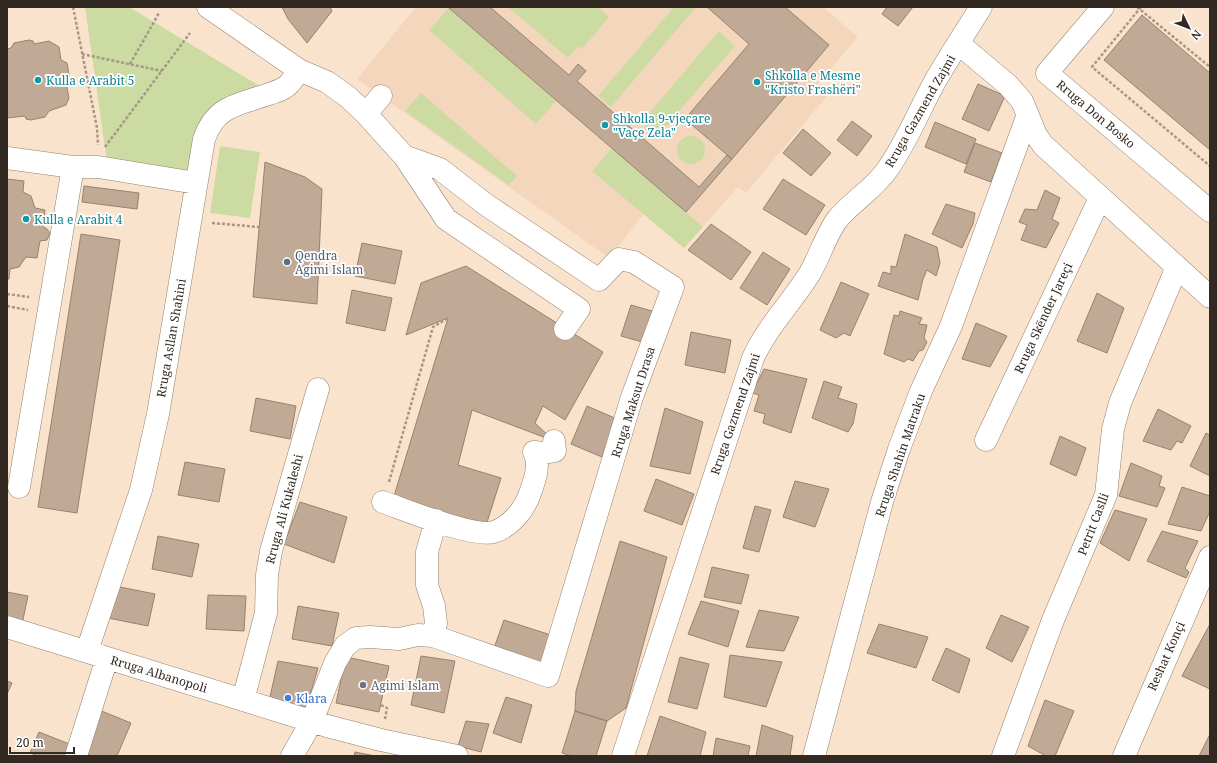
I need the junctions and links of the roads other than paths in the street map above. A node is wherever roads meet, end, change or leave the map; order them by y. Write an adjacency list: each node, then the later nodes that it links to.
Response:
1 (208, 7): 5 (street, Rruga Maksut Drasa)
2 (981, 7): 4 (street, Rruga Gazmend Zajmi)
3 (1103, 7): 14 (street, Rruga Don Bosko)
4 (959, 44): 8 (street); 33 (street, Rruga Gazmend Zajmi)
5 (299, 70): 7 (street, Rruga Maksut Drasa); 12 (street, Rruga Asllan Shahini)
6 (381, 96): 7 (street)
7 (366, 114): 9 (street, Rruga Maksut Drasa)
8 (1027, 117): 13 (street); 34 (street, Rruga Shahin Matraku)
9 (404, 156): 17 (street); 26 (street, Rruga Maksut Drasa)
10 (7, 158): 11 (street)
11 (73, 167): 12 (street); 21 (street)
12 (196, 183): 27 (street, Rruga Asllan Shahini)
13 (1100, 198): 15 (street); 19 (street, Rruga Skënder Jareçi)
14 (1210, 211)
15 (1176, 267): 16 (street); 35 (street, Petrit Caslli)
16 (1210, 297)
17 (565, 329)
18 (318, 389): 28 (street, Rruga Ali Kukaleshi)
19 (986, 440)
20 (554, 441): 23 (street)
21 (19, 487)
22 (383, 502): 23 (street)
23 (436, 520): 26 (street)
24 (1210, 557): 36 (street, Reshat Konçi)
25 (7, 627): 27 (street, Rruga Albanopoli)
26 (433, 636): 29 (street, Rruga Maksut Drasa)
27 (97, 655): 28 (street, Rruga Albanopoli); 30 (street, Rruga Asllan Shahini)
28 (243, 700): 29 (street, Rruga Albanopoli)
29 (312, 722): 31 (street, Rruga Maksut Drasa); 32 (street, Rruga Albanopoli)
30 (76, 756)
31 (292, 756)
32 (457, 756)
33 (623, 756)
34 (814, 756)
35 (1003, 756)
36 (1124, 756)

